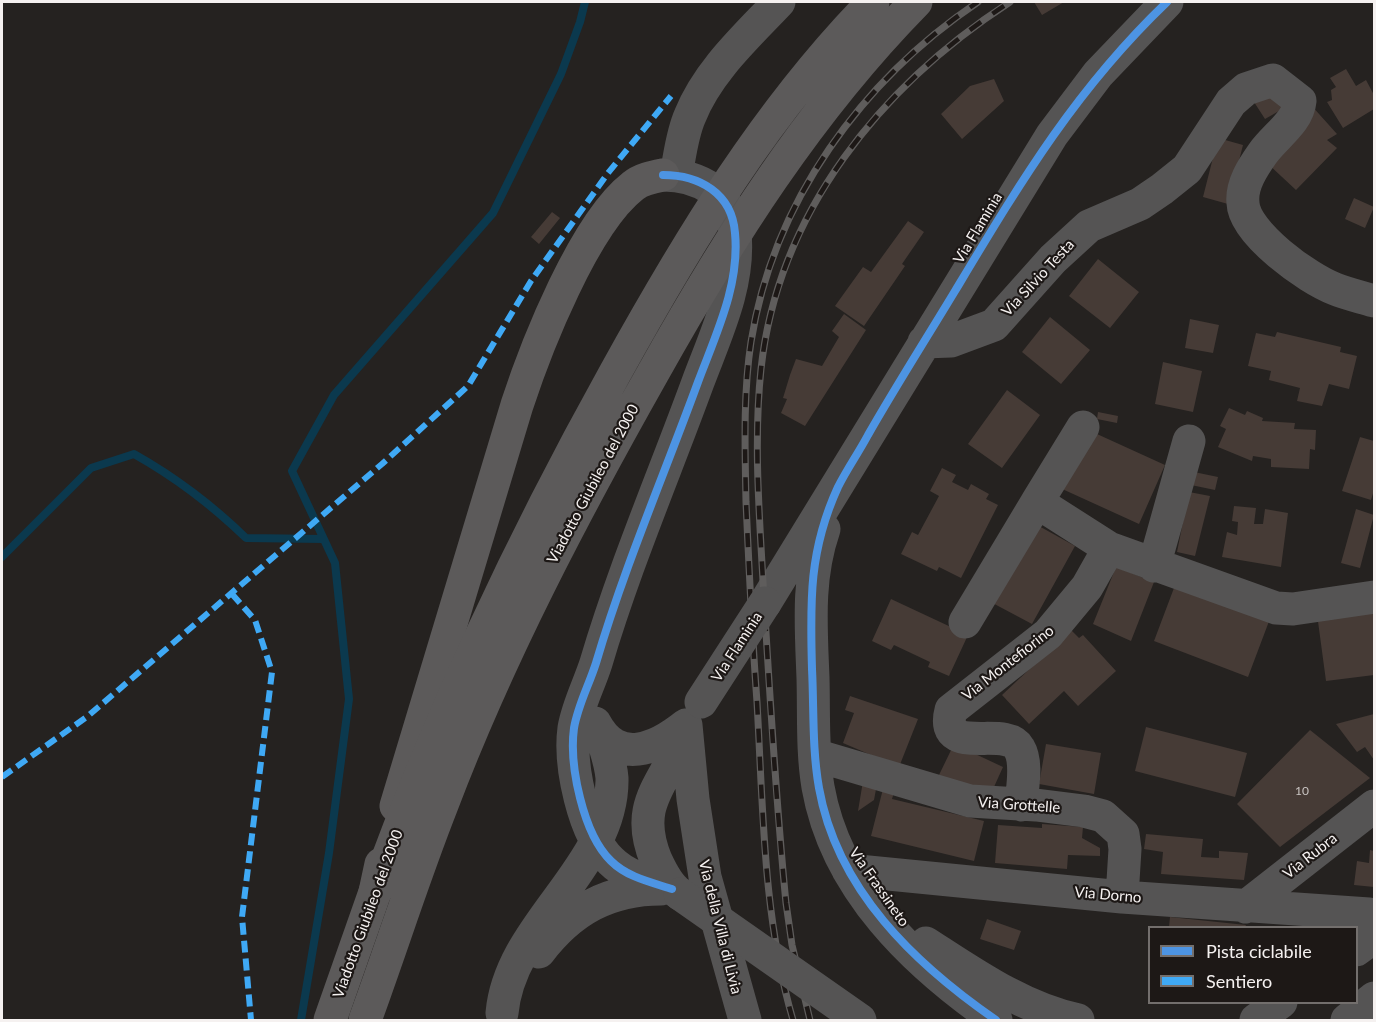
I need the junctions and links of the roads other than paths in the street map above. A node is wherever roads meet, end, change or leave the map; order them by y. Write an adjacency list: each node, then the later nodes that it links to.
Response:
1 (779, 2): 5 (street)
2 (873, 2): 26 (highway, Viadotto Giubileo del 2000, bridge)
3 (916, 2): 36 (highway, Viadotto Giubileo del 2000, bridge)
4 (1167, 2): 7 (street, Via Flaminia)
5 (669, 175): 18 (street); 26 (highway, bridge)
6 (1374, 301): 7 (street, Via Silvio Testa)
7 (924, 342): 10 (street, Via Flaminia)
8 (1083, 426): 11 (street)
9 (1189, 441): 13 (street)
10 (838, 487): 15 (street, Via Flaminia); 16 (street, Via Frassineto)
11 (1037, 502): 12 (street); 17 (street)
12 (1109, 548): 13 (street); 22 (street, Via Montefiorino)
13 (1154, 566): 14 (street)
14 (1374, 597)
15 (765, 603): 16 (street); 19 (street, Via Flaminia, bridge)
16 (811, 618): 21 (street, Via Frassineto)
17 (965, 622)
18 (591, 677): 20 (street); 24 (street)
19 (694, 714): 20 (street, Via Flaminia); 27 (street, Via Flaminia); 37 (street, Via della Villa di Livia)
20 (601, 733): 24 (street)
21 (815, 755): 22 (street, Via Grottelle); 25 (street, Via Frassineto)
22 (1021, 805): 28 (street, Via Grottelle)
23 (1374, 806): 29 (street, Via Rubra)
24 (596, 839): 27 (street); 34 (street)
25 (848, 870): 28 (street, Via Dorno); 30 (street, Via Frassineto)
26 (375, 892): 35 (highway, Viadotto Giubileo del 2000)
27 (676, 892): 34 (street); 38 (street, bridge)
28 (1122, 897): 29 (street, Via Dorno)
29 (1245, 907): 31 (street, Via Dorno)
30 (877, 912): 39 (street, Via Frassineto); 40 (street)
31 (1372, 926): 32 (street)
32 (1358, 947)
33 (1374, 998): 41 (street)
34 (500, 1017)
35 (330, 1020)
36 (365, 1020)
37 (746, 1020)
38 (860, 1020)
39 (996, 1020)
40 (1078, 1020)
41 (1347, 1020)

